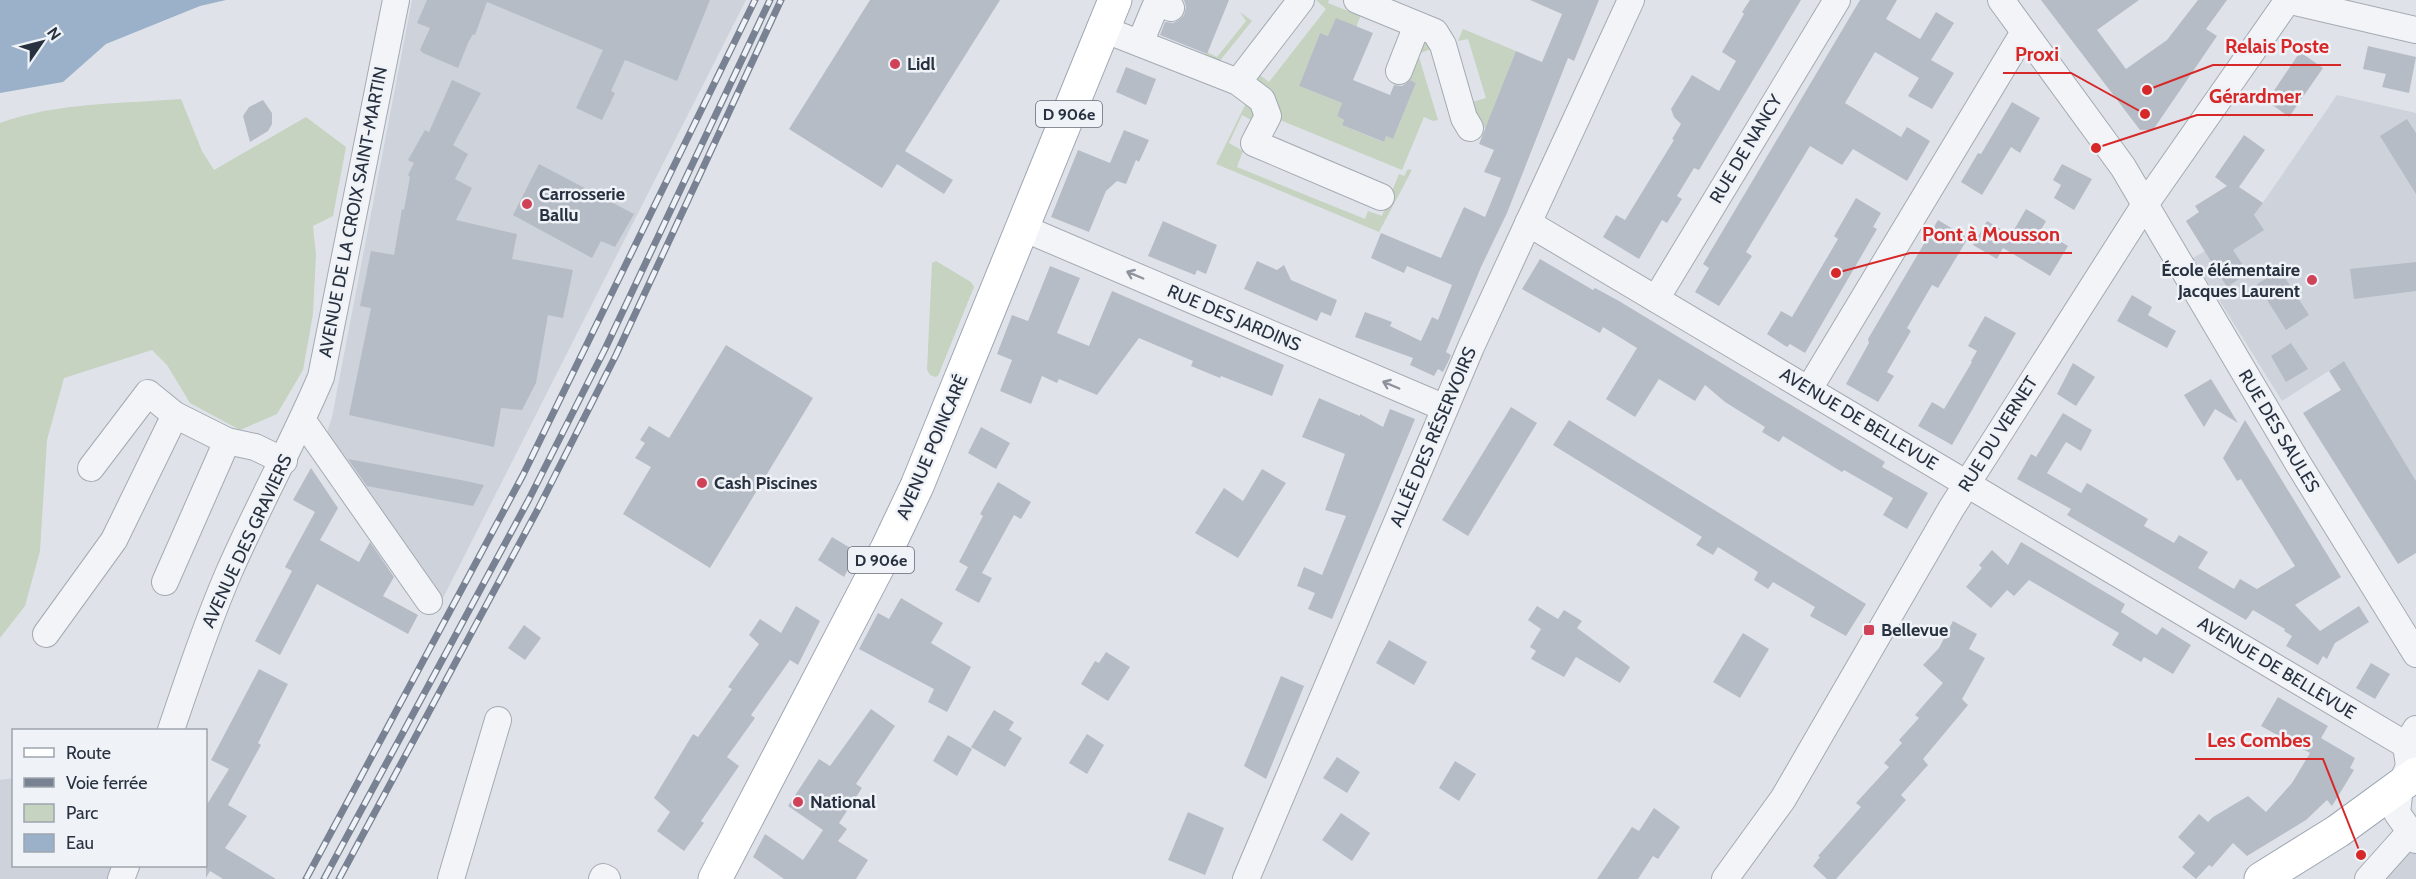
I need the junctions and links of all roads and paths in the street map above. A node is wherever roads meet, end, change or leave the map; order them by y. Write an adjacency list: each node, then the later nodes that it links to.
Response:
1 (396, 0): 25 (street, AVENUE DE LA CROIX SAINT-MARTIN)
2 (1301, 0): 15 (street)
3 (1357, 0): 10 (street)
4 (1631, 0): 19 (street, ALLÉE DES RÉSERVOIRS)
5 (1837, 0): 21 (street, RUE DE NANCY)
6 (2001, 0): 12 (street)
7 (2287, 0): 11 (street); 18 (street, RUE DU VERNET)
8 (1170, 8): 13 (street)
9 (1109, 15): 13 (street); 20 (main road, AVENUE POINCARÉ / D 906e)
10 (1417, 25): 14 (street); 16 (street)
11 (2416, 30)
12 (2024, 32): 18 (street); 22 (street)
13 (1140, 43): 15 (street)
14 (1399, 71)
15 (1238, 82): 17 (street)
16 (1470, 128)
17 (1381, 197)
18 (2144, 206): 29 (street, RUE DU VERNET); 33 (street, RUE DES SAULES)
19 (1528, 223): 21 (street, AVENUE DE BELLEVUE); 23 (street, ALLÉE DES RÉSERVOIRS)
20 (1023, 228): 23 (street, RUE DES JARDINS, one-way to 20); 40 (main road, AVENUE POINCARÉ / D 906e)
21 (1656, 298): 22 (street, AVENUE DE BELLEVUE)
22 (1809, 389): 29 (street, AVENUE DE BELLEVUE)
23 (1445, 408): 41 (street, ALLÉE DES RÉSERVOIRS)
24 (175, 415): 26 (street); 28 (street); 32 (street)
25 (303, 421): 27 (street, AVENUE DES GRAVIERS); 31 (street)
26 (227, 441): 27 (street); 30 (street)
27 (284, 461): 35 (street, AVENUE DES GRAVIERS)
28 (91, 468)
29 (1967, 483): 36 (street, AVENUE DE BELLEVUE); 42 (street, RUE DU VERNET)
30 (165, 582)
31 (429, 601)
32 (46, 634)
33 (2416, 654)
34 (498, 720): 37 (street)
35 (171, 729)
36 (2410, 785): 43 (main road); 44 (main road); 45 (street)
37 (451, 879)
38 (602, 879): 39 (street)
39 (607, 879)
40 (715, 879)
41 (1246, 879)
42 (1725, 879)
43 (2261, 879)
44 (2291, 879)
45 (2368, 879)

